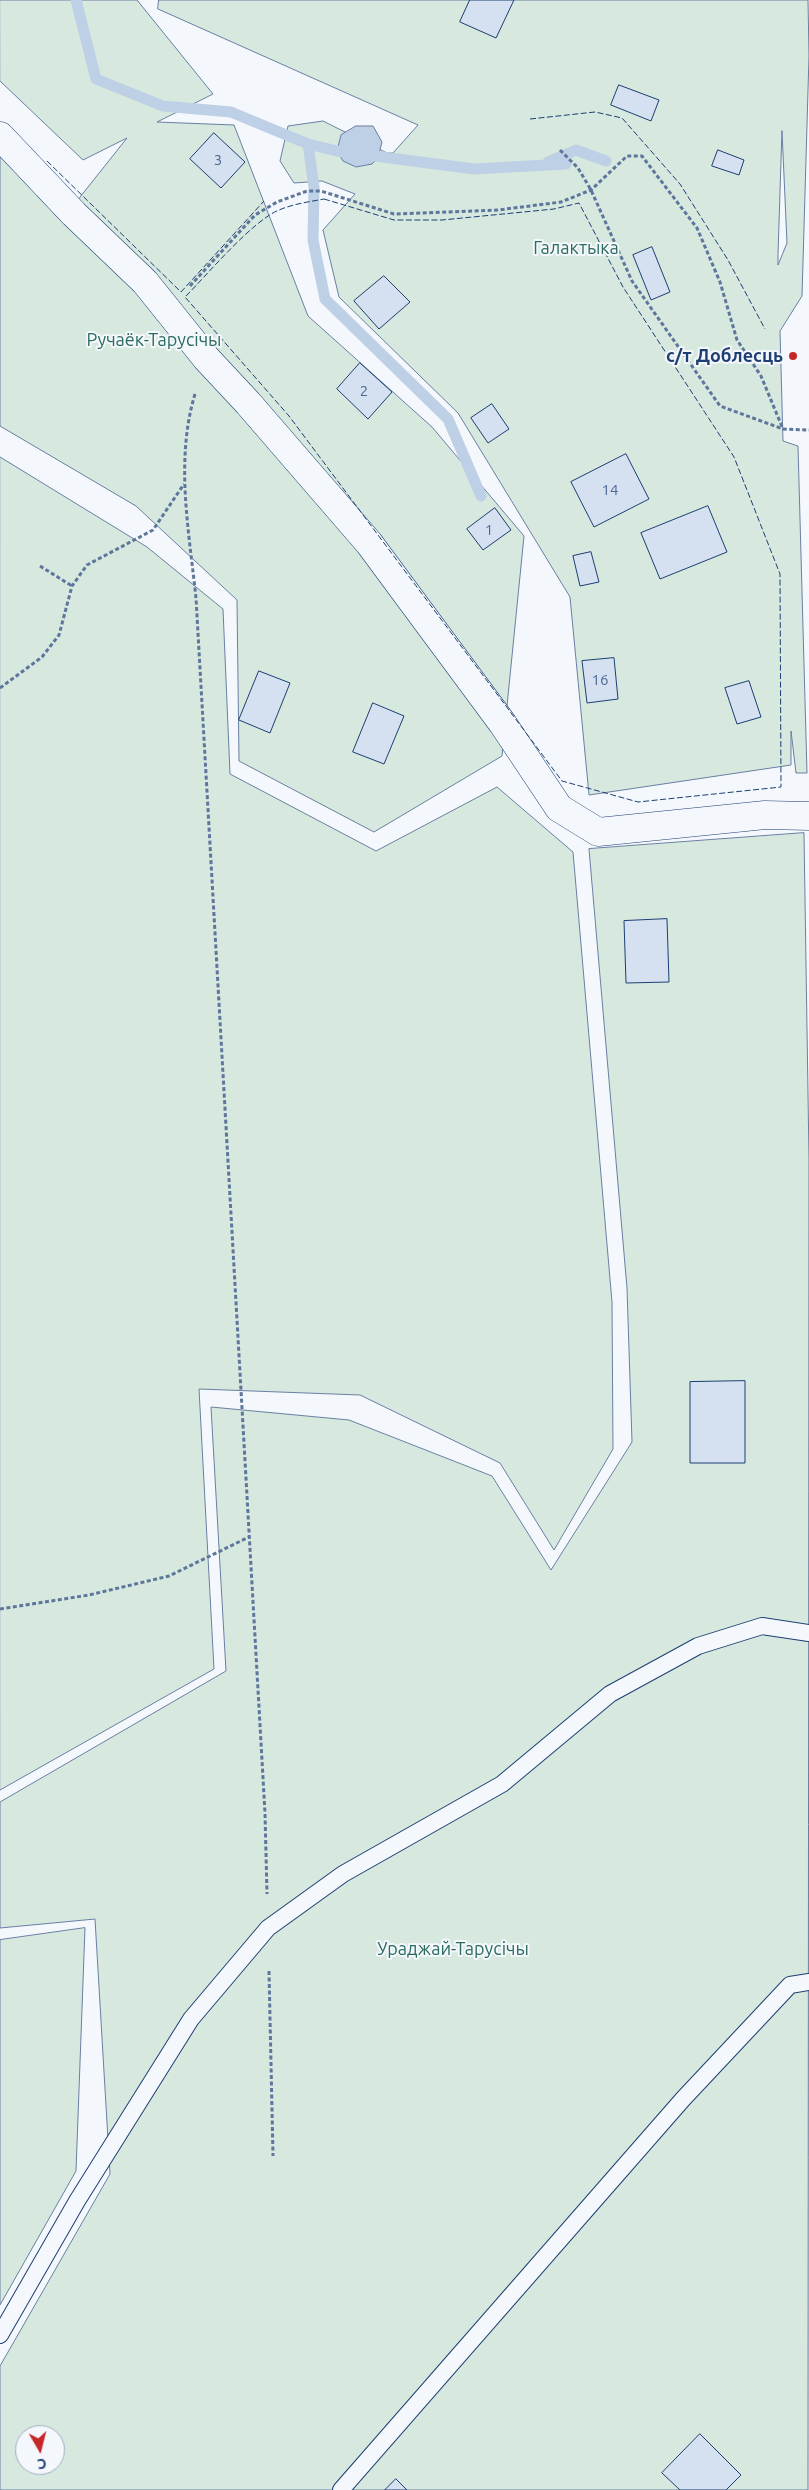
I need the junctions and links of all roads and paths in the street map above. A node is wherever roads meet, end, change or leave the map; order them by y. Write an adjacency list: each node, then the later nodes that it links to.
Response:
1 (0, 136): 4 (street)
2 (560, 150): 3 (path)
3 (591, 190): 4 (path); 6 (path); 6 (path)
4 (168, 310): 5 (street)
5 (206, 358): 8 (path); 12 (street)
6 (783, 429): 7 (path)
7 (809, 430)
8 (184, 484): 10 (path); 13 (path)
9 (40, 566): 10 (path)
10 (72, 586): 11 (path)
11 (0, 688)
12 (809, 816)
13 (249, 1536): 14 (path); 16 (path)
14 (0, 1609)
15 (809, 1633): 16 (lane)
16 (268, 1928): 18 (path); 19 (lane)
17 (809, 1982): 20 (lane)
18 (273, 2156)
19 (0, 2335)
20 (341, 2490)

